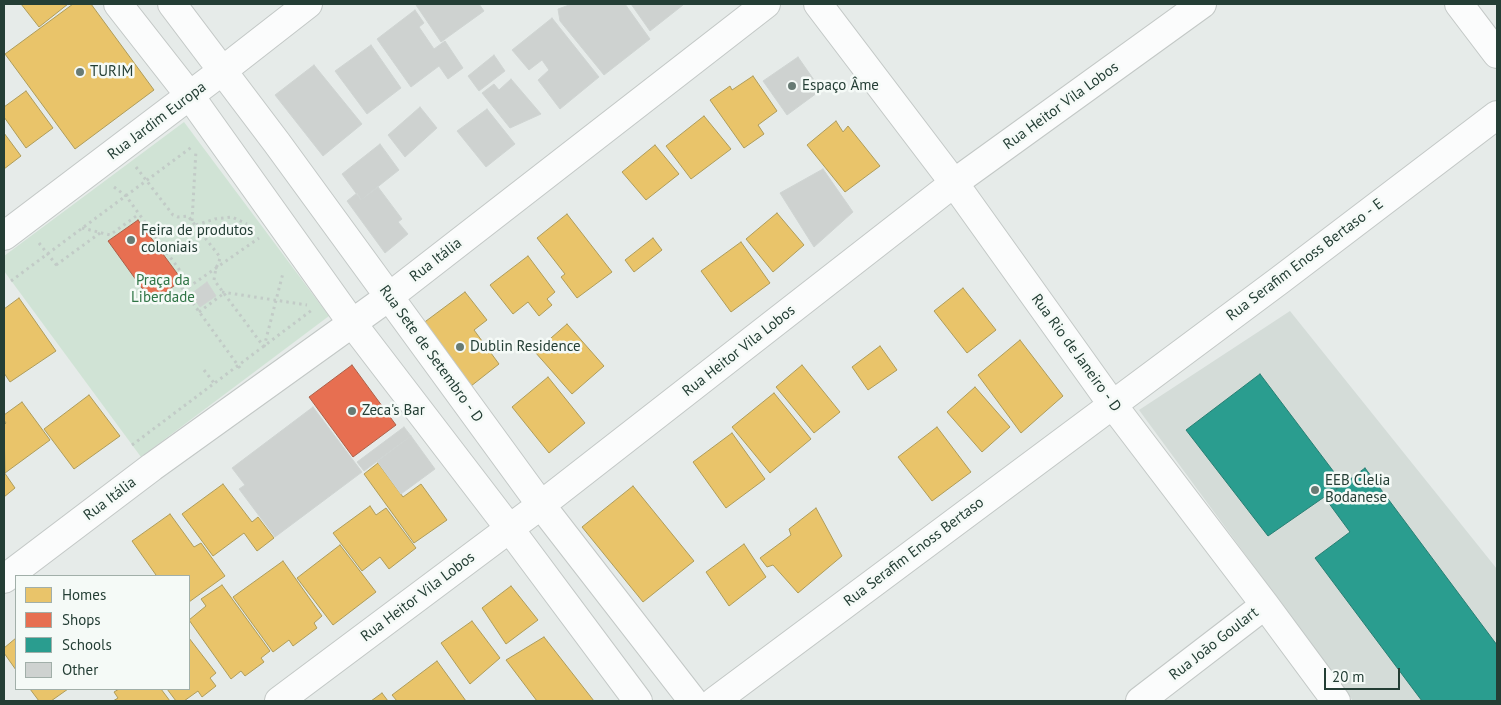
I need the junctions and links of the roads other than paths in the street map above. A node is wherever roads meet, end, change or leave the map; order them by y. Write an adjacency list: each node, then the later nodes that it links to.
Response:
1 (118, 4): 10 (street)
2 (172, 4): 9 (street, Rua Sete de Setembro - D)
3 (308, 4): 9 (street, Rua Jardim Europa)
4 (766, 4): 14 (street, Rua Itália)
5 (818, 4): 12 (street, Rua Rio de Janeiro - D)
6 (1202, 4): 12 (street, Rua Heitor Vila Lobos)
7 (1460, 4): 8 (street)
8 (1497, 54)
9 (222, 71): 10 (street, Rua Jardim Europa); 14 (street, Rua Sete de Setembro - D)
10 (190, 96): 13 (street, Rua Jardim Europa); 15 (street)
11 (1497, 115): 16 (street, Rua Serafim Enoss Bertaso - E)
12 (954, 183): 16 (street, Rua Rio de Janeiro - D); 17 (street, Rua Heitor Vila Lobos)
13 (4, 236)
14 (390, 296): 15 (street, Rua Itália); 17 (street, Rua Sete de Setembro - D)
15 (352, 323): 18 (street); 19 (street, Rua Itália)
16 (1112, 404): 20 (street, Rua Rio de Janeiro - D); 24 (street, Rua Serafim Enoss Bertaso)
17 (541, 505): 18 (street, Rua Heitor Vila Lobos); 23 (street, Rua Sete de Setembro - D)
18 (510, 528): 21 (street, Rua Heitor Vila Lobos); 22 (street)
19 (4, 578)
20 (1265, 605): 25 (street, Rua João Goulart); 26 (street, Rua Rio de Janeiro - D)
21 (279, 701)
22 (638, 701)
23 (694, 701)
24 (715, 701)
25 (1140, 701)
26 (1336, 701)

